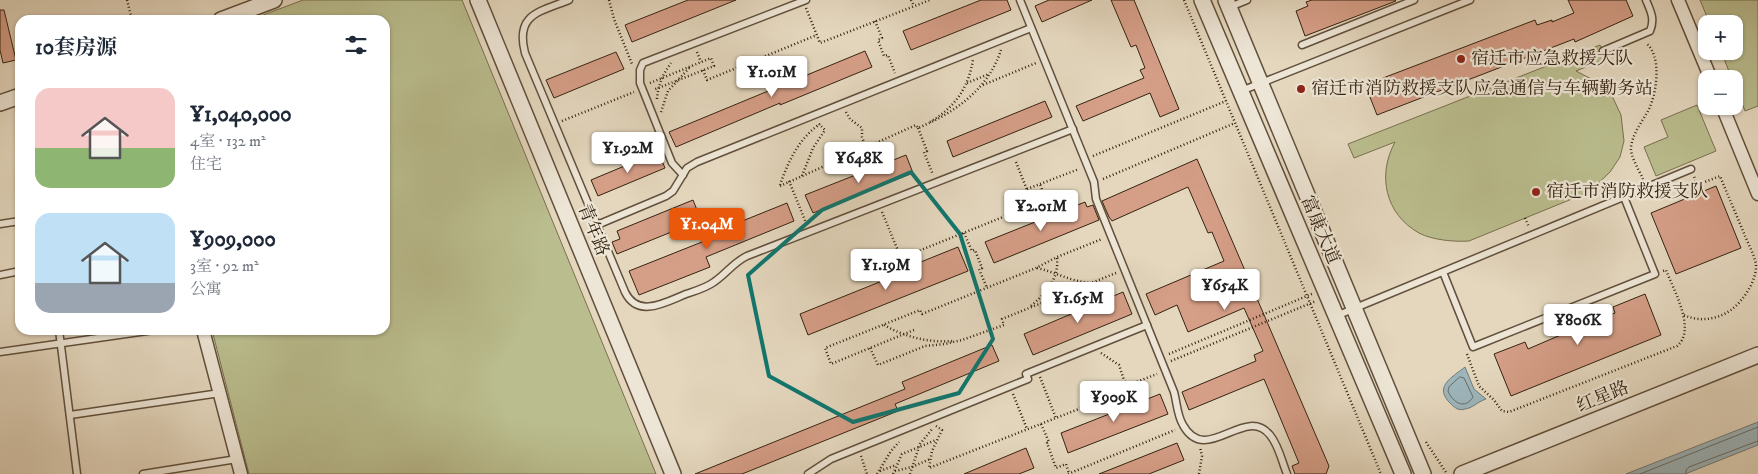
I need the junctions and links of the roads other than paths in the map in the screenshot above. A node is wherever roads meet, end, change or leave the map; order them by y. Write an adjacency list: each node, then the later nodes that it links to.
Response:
1 (274, 0): 13 (street)
2 (478, 0): 49 (street, 青年路)
3 (569, 0): 30 (lane)
4 (1020, 0): 14 (lane)
5 (1202, 0): 19 (street, 富康大道)
6 (1247, 0): 12 (lane)
7 (1412, 0): 15 (lane)
8 (1470, 0): 18 (lane)
9 (1646, 0): 16 (lane)
10 (1678, 0): 17 (street)
11 (805, 1): 25 (lane)
12 (1227, 4): 18 (street, 富康大道)
13 (234, 15)
14 (1031, 28): 23 (lane); 25 (lane)
15 (1302, 45)
16 (1603, 51)
17 (1706, 70)
18 (1260, 83): 19 (lane); 34 (street, 富康大道)
19 (1240, 91): 35 (street, 富康大道)
20 (15, 98): 21 (street)
21 (0, 104)
22 (1726, 115): 26 (street)
23 (1073, 129): 30 (lane); 36 (lane)
24 (1691, 169): 27 (lane)
25 (683, 175): 30 (lane)
26 (1758, 194)
27 (1624, 197): 32 (lane); 32 (lane)
28 (15, 222): 29 (lane)
29 (0, 224)
30 (597, 225)
31 (15, 272): 33 (lane)
32 (1443, 272): 34 (lane)
33 (0, 275)
34 (1354, 309): 35 (lane); 53 (street, 富康大道)
35 (1336, 316): 52 (street, 富康大道)
36 (1147, 325): 50 (lane); 51 (lane)
37 (59, 335): 40 (lane)
38 (120, 335): 40 (lane)
39 (204, 335): 43 (street)
40 (60, 344): 41 (lane); 44 (lane)
41 (0, 352)
42 (1758, 355): 54 (street, 红星路)
43 (220, 393): 44 (lane); 45 (street)
44 (70, 415): 46 (lane)
45 (237, 460): 47 (lane); 48 (street)
46 (77, 474)
47 (143, 474)
48 (241, 474)
49 (674, 474)
50 (808, 474)
51 (1287, 474)
52 (1403, 474)
53 (1423, 474)
54 (1462, 474)

